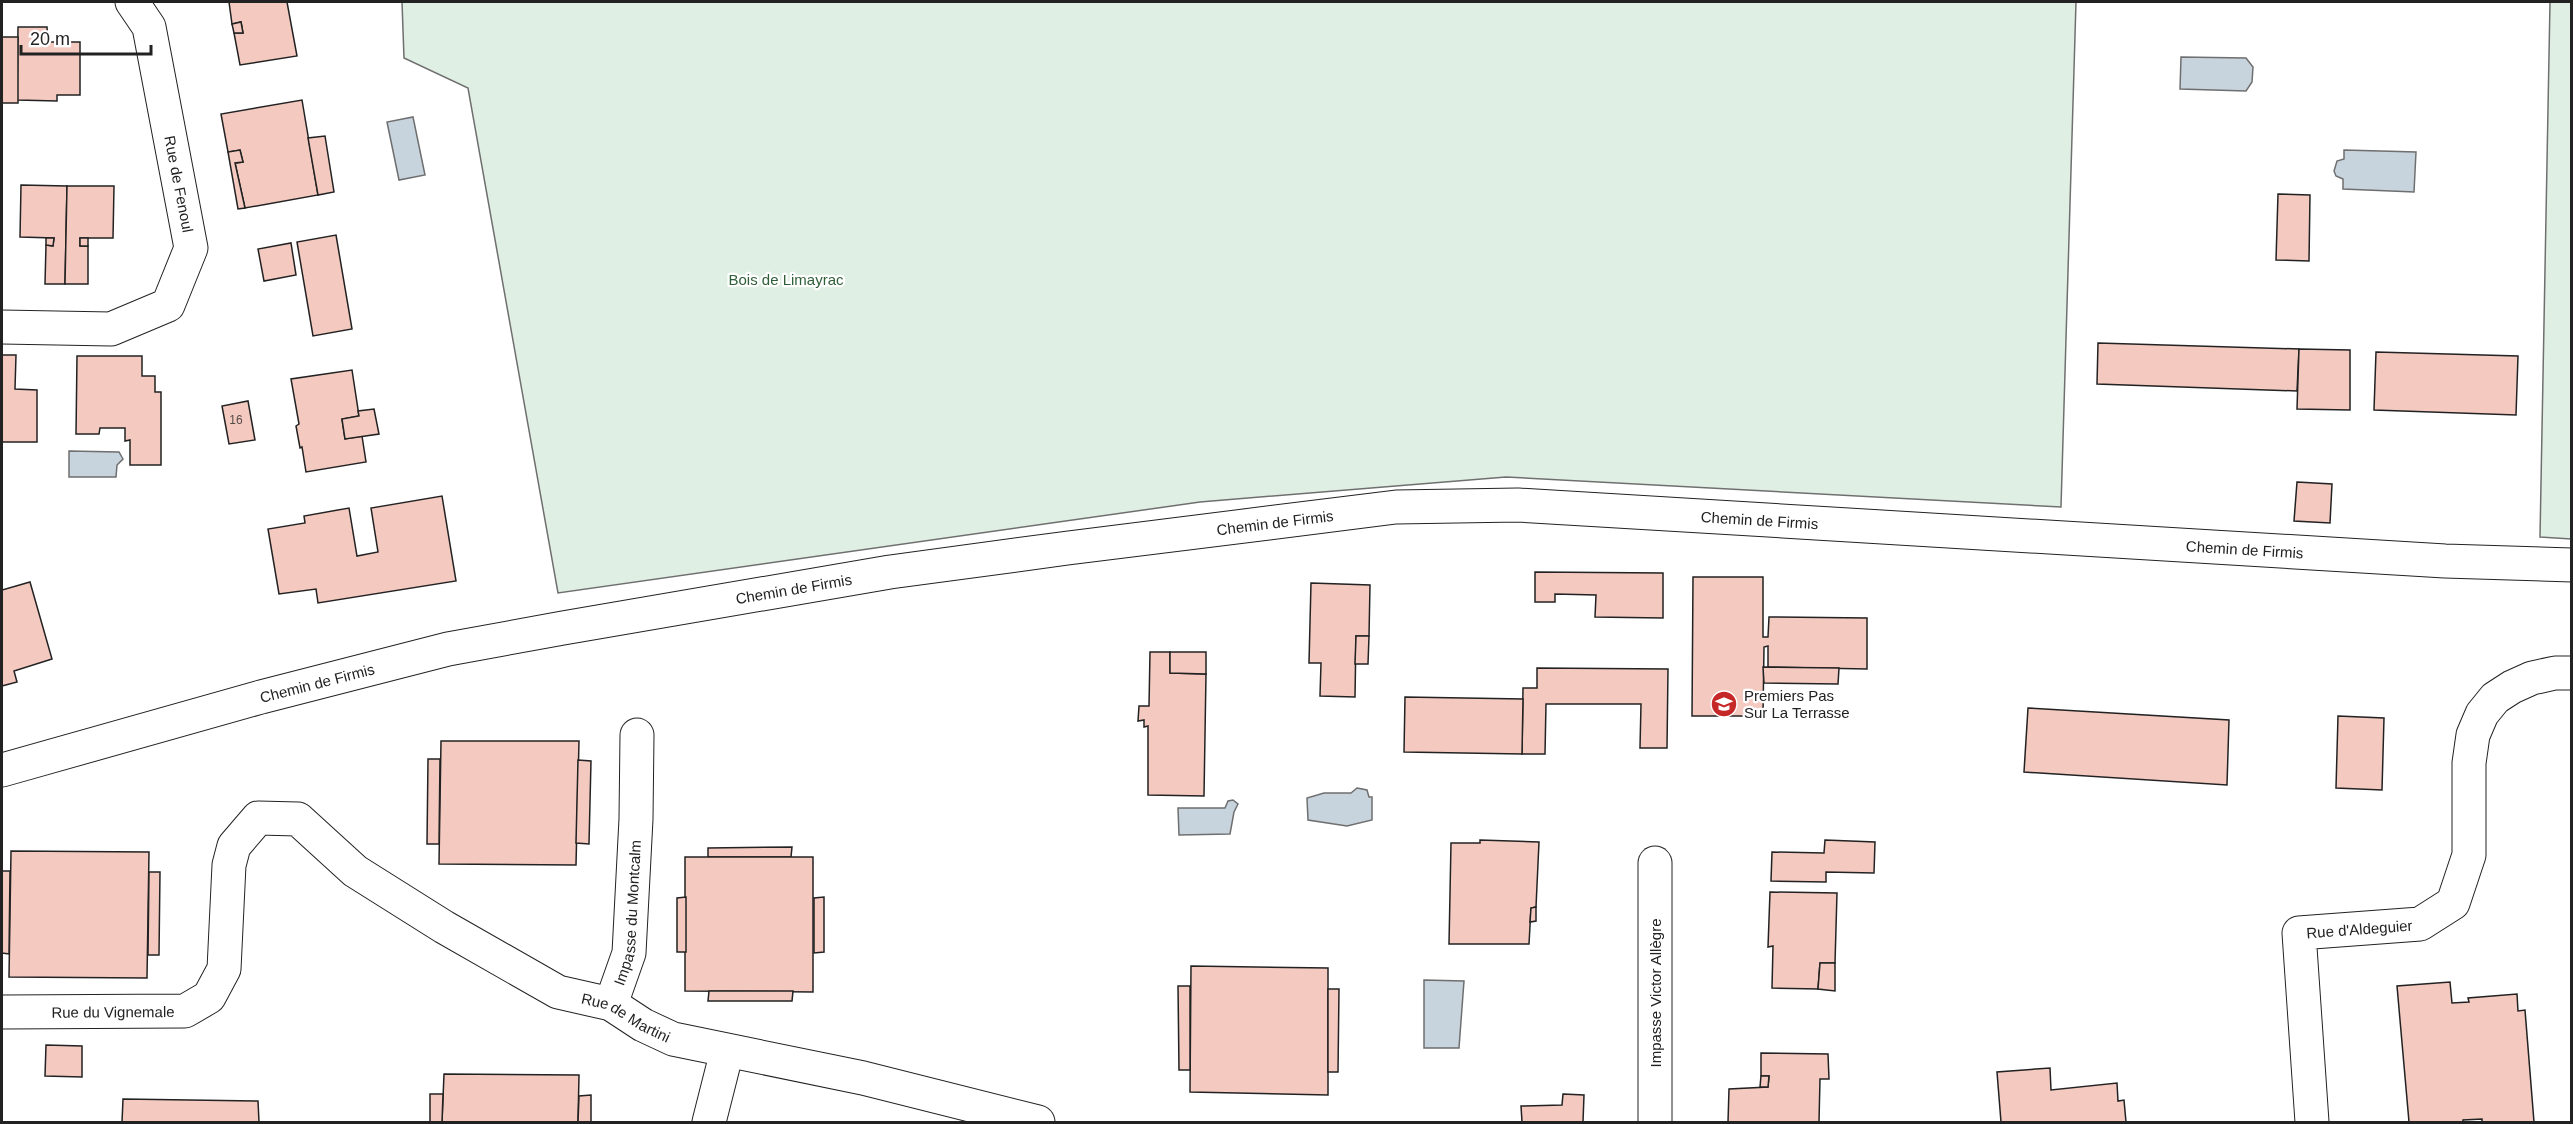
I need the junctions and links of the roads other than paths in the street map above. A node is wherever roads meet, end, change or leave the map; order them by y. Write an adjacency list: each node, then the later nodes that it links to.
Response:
1 (132, 2): 2 (street, Rue de Fenoul)
2 (2, 327)
3 (2571, 565): 6 (street, Chemin de Firmis)
4 (2571, 673): 15 (street, Rue d'Aldeguier)
5 (637, 735): 9 (street, Impasse du Montcalm)
6 (2, 770)
7 (258, 818): 9 (street, Rue de Martini); 10 (street, Rue du Vignemale)
8 (1655, 863): 14 (street, Impasse Victor Allègre)
9 (611, 1004): 11 (street, Rue de Martini)
10 (2, 1012)
11 (727, 1051): 12 (street); 13 (street, Rue de Martini)
12 (709, 1122)
13 (1038, 1122)
14 (1655, 1122)
15 (2312, 1122)

